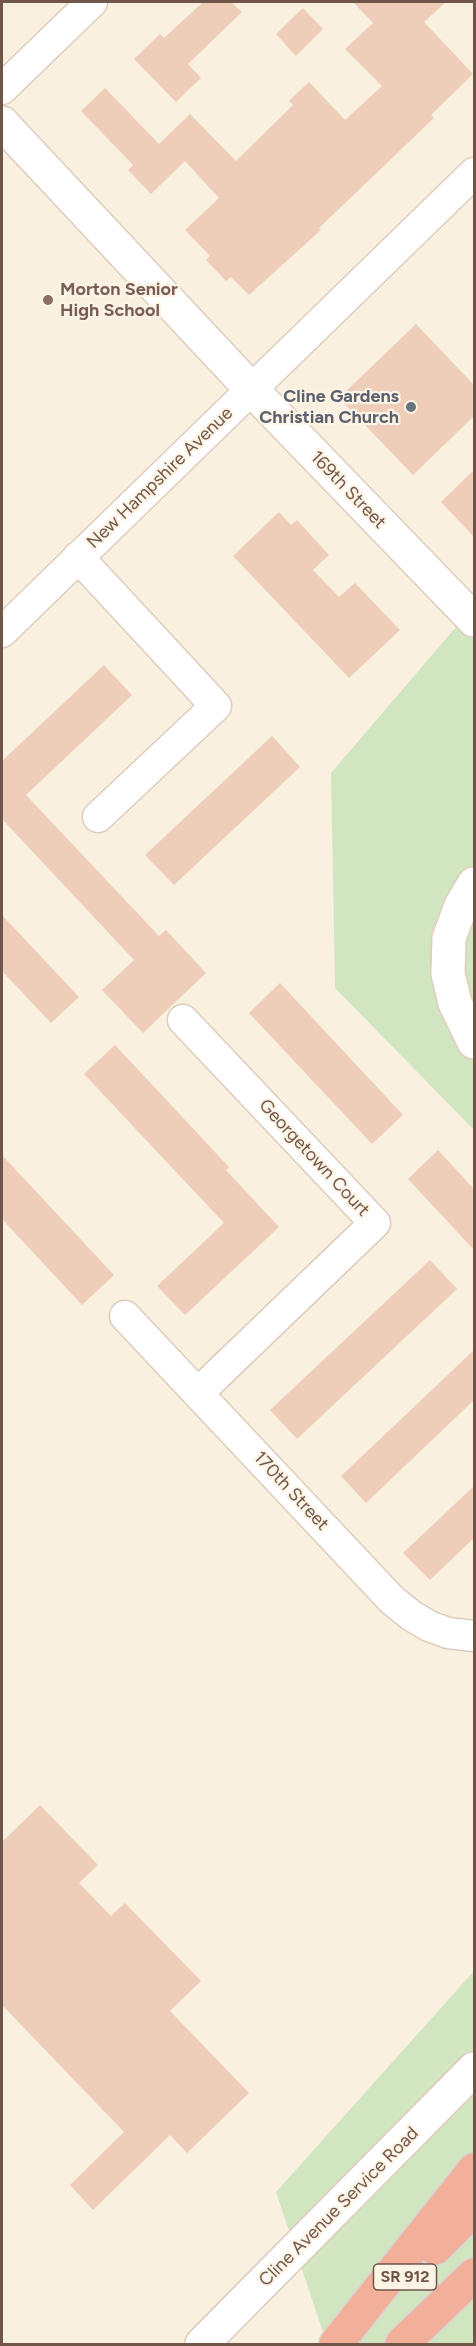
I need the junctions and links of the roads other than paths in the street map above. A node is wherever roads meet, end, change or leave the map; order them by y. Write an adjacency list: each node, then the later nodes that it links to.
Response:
1 (92, 2): 2 (street)
2 (2, 89)
3 (2, 123): 5 (street, 169th Street)
4 (474, 173): 5 (street, New Hampshire Avenue)
5 (252, 390): 6 (street, New Hampshire Avenue); 7 (street, 169th Street)
6 (78, 557): 8 (street, New Hampshire Avenue); 9 (street)
7 (474, 620)
8 (2, 632)
9 (98, 817)
10 (474, 884): 12 (street)
11 (183, 1020): 14 (street, Georgetown Court)
12 (474, 1042)
13 (125, 1316): 14 (street, 170th Street)
14 (198, 1393): 15 (street, 170th Street)
15 (474, 1636)
16 (474, 2069): 20 (street, Cline Avenue Service Road)
17 (474, 2170): 21 (highway)
18 (474, 2209): 21 (highway, SR 912)
19 (470, 2280): 22 (highway, SR 912)
20 (202, 2344)
21 (336, 2344)
22 (402, 2344)

